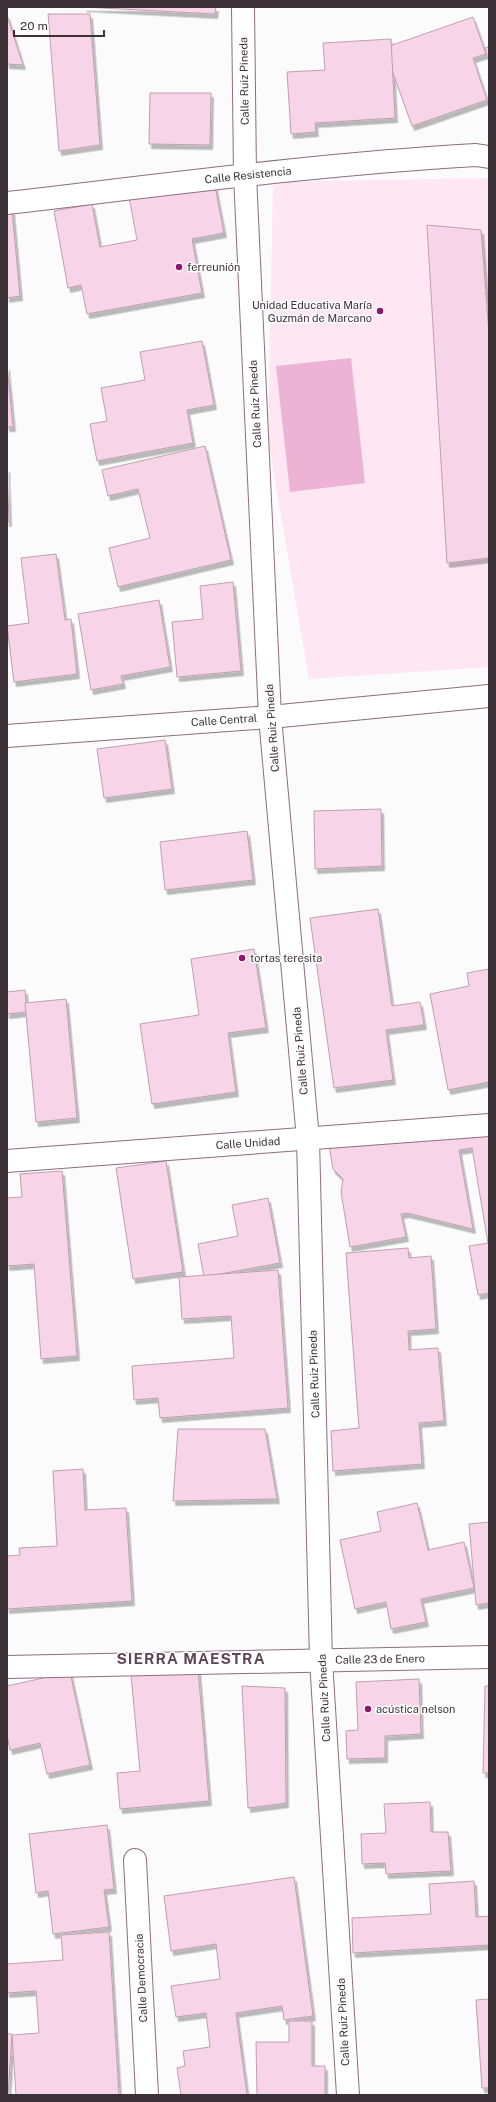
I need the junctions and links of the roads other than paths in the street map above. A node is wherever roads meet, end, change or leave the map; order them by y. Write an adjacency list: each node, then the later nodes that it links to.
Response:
1 (243, 7): 3 (street, Calle Ruiz Pineda)
2 (489, 157): 3 (street, Calle Resistencia)
3 (245, 175): 4 (street, Calle Resistencia); 6 (street, Calle Ruiz Pineda)
4 (7, 204)
5 (489, 696): 6 (street, Calle Central)
6 (270, 717): 7 (street, Calle Central); 9 (street, Calle Ruiz Pineda)
7 (7, 736)
8 (489, 1125): 9 (street, Calle Unidad)
9 (308, 1139): 10 (street, Calle Unidad); 12 (street, Calle Ruiz Pineda)
10 (7, 1161)
11 (489, 1657): 12 (street, Calle 23 de Enero)
12 (321, 1660): 13 (street, Calle 23 de Enero); 16 (street, Calle Ruiz Pineda)
13 (7, 1667)
14 (135, 1860): 15 (street, Calle Democracia)
15 (147, 2095)
16 (348, 2095)

